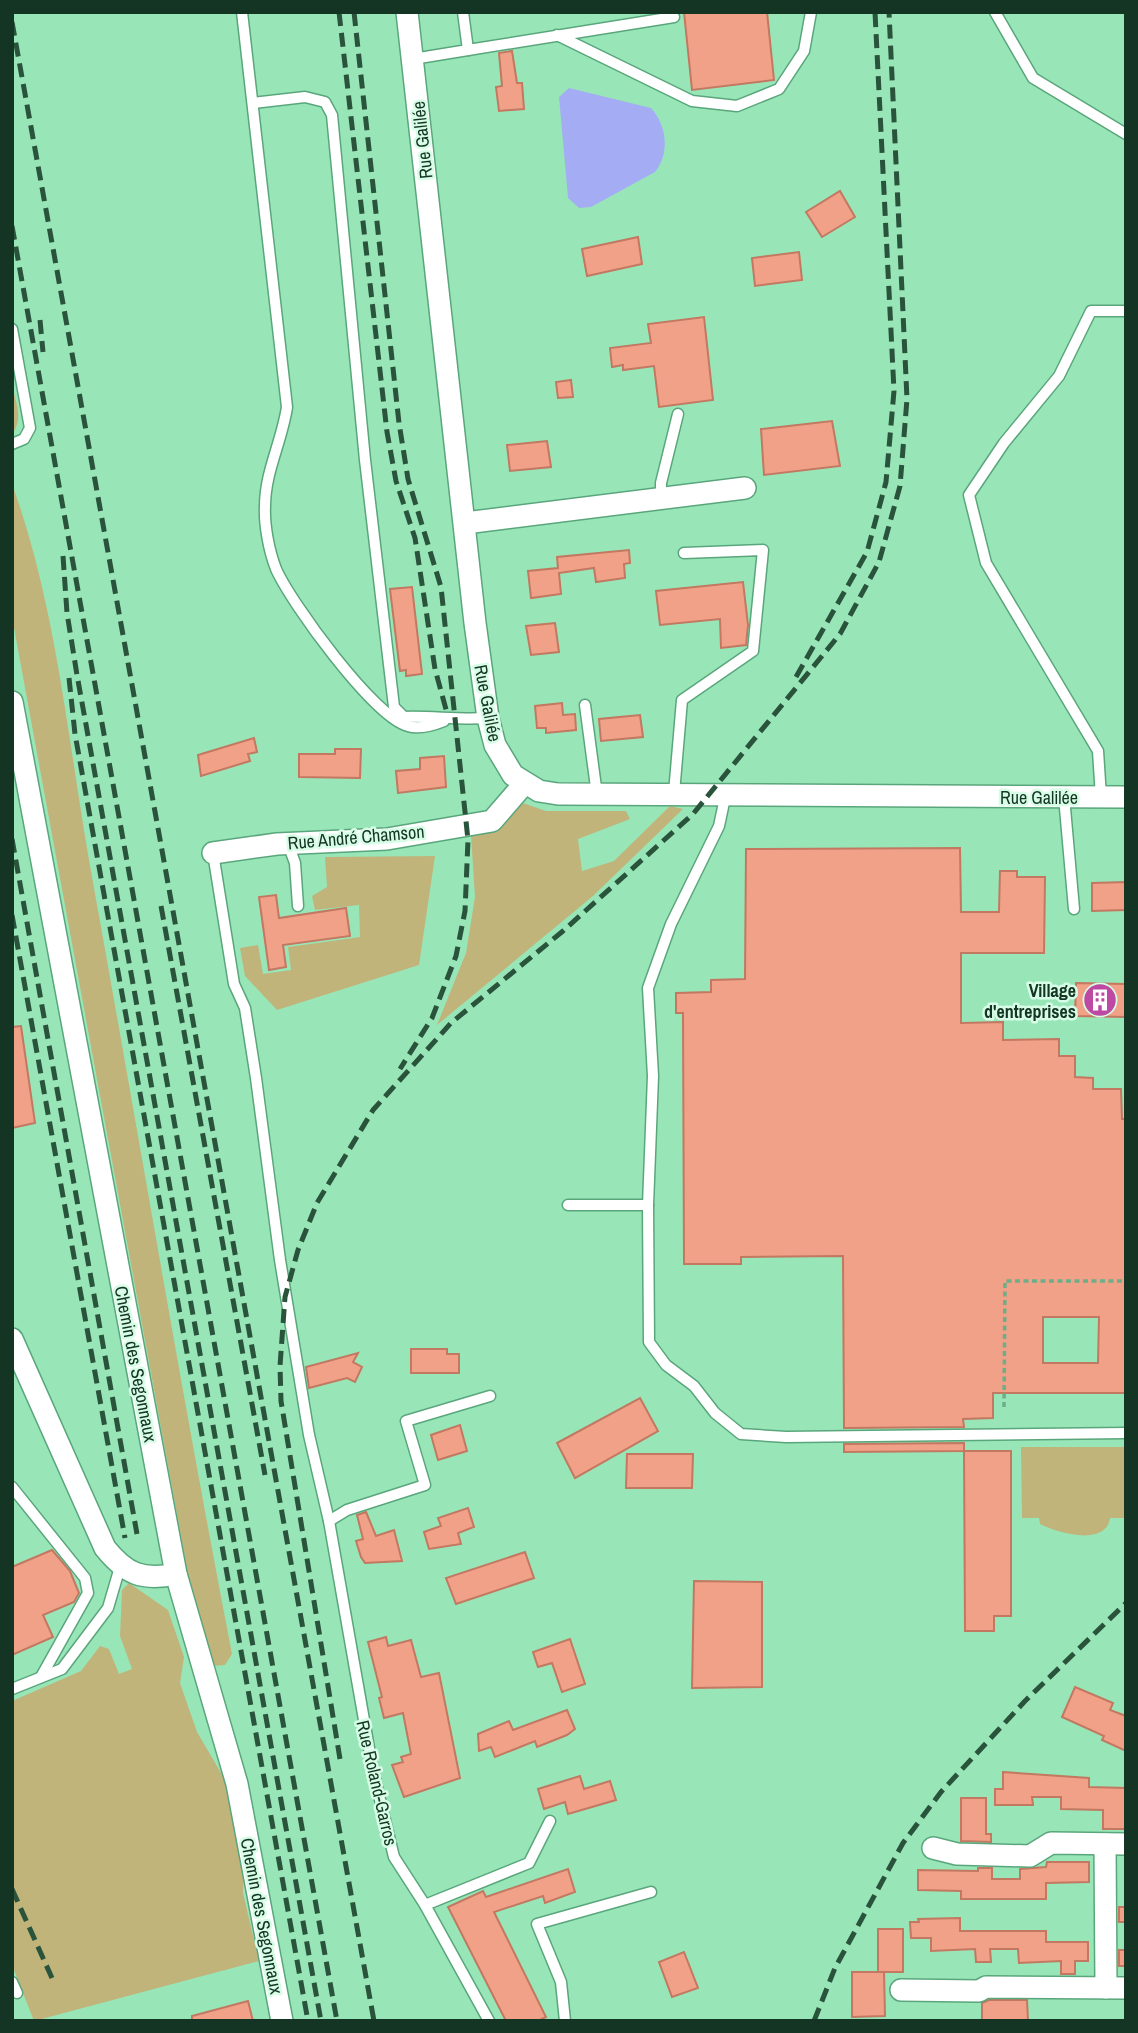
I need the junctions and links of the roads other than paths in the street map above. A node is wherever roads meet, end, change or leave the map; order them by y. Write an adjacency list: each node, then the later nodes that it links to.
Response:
1 (242, 12): 10 (lane)
2 (407, 12): 9 (street, Rue Galilée)
3 (463, 12): 8 (lane)
4 (811, 12): 7 (lane)
5 (995, 12): 11 (lane)
6 (674, 17): 7 (lane)
7 (557, 35): 8 (lane)
8 (468, 50): 9 (lane)
9 (413, 59): 18 (street, Rue Galilée)
10 (253, 103): 23 (lane); 23 (lane)
11 (1126, 134)
12 (1126, 311): 29 (lane)
13 (12, 329): 15 (lane)
14 (678, 414): 17 (lane)
15 (12, 444)
16 (745, 488): 17 (street)
17 (661, 498): 18 (street)
18 (465, 523): 22 (street, Rue Galilée)
19 (684, 554): 25 (lane)
20 (12, 702): 43 (street, Chemin des Segonnaux)
21 (585, 705): 27 (lane)
22 (488, 718): 23 (lane); 24 (street, Rue Galilée)
23 (444, 721)
24 (524, 784): 27 (street, Rue Galilée); 31 (street, Rue André Chamson)
25 (674, 793): 26 (street, Rue Galilée); 27 (street, Rue Galilée)
26 (726, 793): 28 (street, Rue Galilée); 36 (lane)
27 (597, 794)
28 (1064, 797): 29 (street, Rue Galilée); 34 (lane)
29 (1101, 797): 30 (street, Rue Galilée)
30 (1126, 797)
31 (288, 844): 32 (street, Rue André Chamson); 33 (lane)
32 (213, 853): 41 (lane, Rue Roland-Garros)
33 (298, 906)
34 (1074, 909)
35 (568, 1205): 36 (lane)
36 (648, 1205): 39 (lane)
37 (12, 1339): 42 (street)
38 (490, 1395): 41 (lane)
39 (1126, 1433)
40 (12, 1488): 44 (lane)
41 (330, 1521): 50 (lane, Rue Roland-Garros)
42 (120, 1567): 43 (street); 44 (lane)
43 (176, 1574): 55 (street, Chemin des Segonnaux)
44 (41, 1677): 45 (lane)
45 (12, 1689)
46 (550, 1821): 50 (lane)
47 (1115, 1844): 48 (street); 52 (street)
48 (933, 1848)
49 (651, 1892): 57 (lane)
50 (425, 1905): 56 (lane, Rue Roland-Garros)
51 (12, 1982): 54 (lane)
52 (1116, 1988): 53 (street)
53 (901, 1990)
54 (17, 1993)
55 (282, 2021)
56 (489, 2021)
57 (565, 2021)

